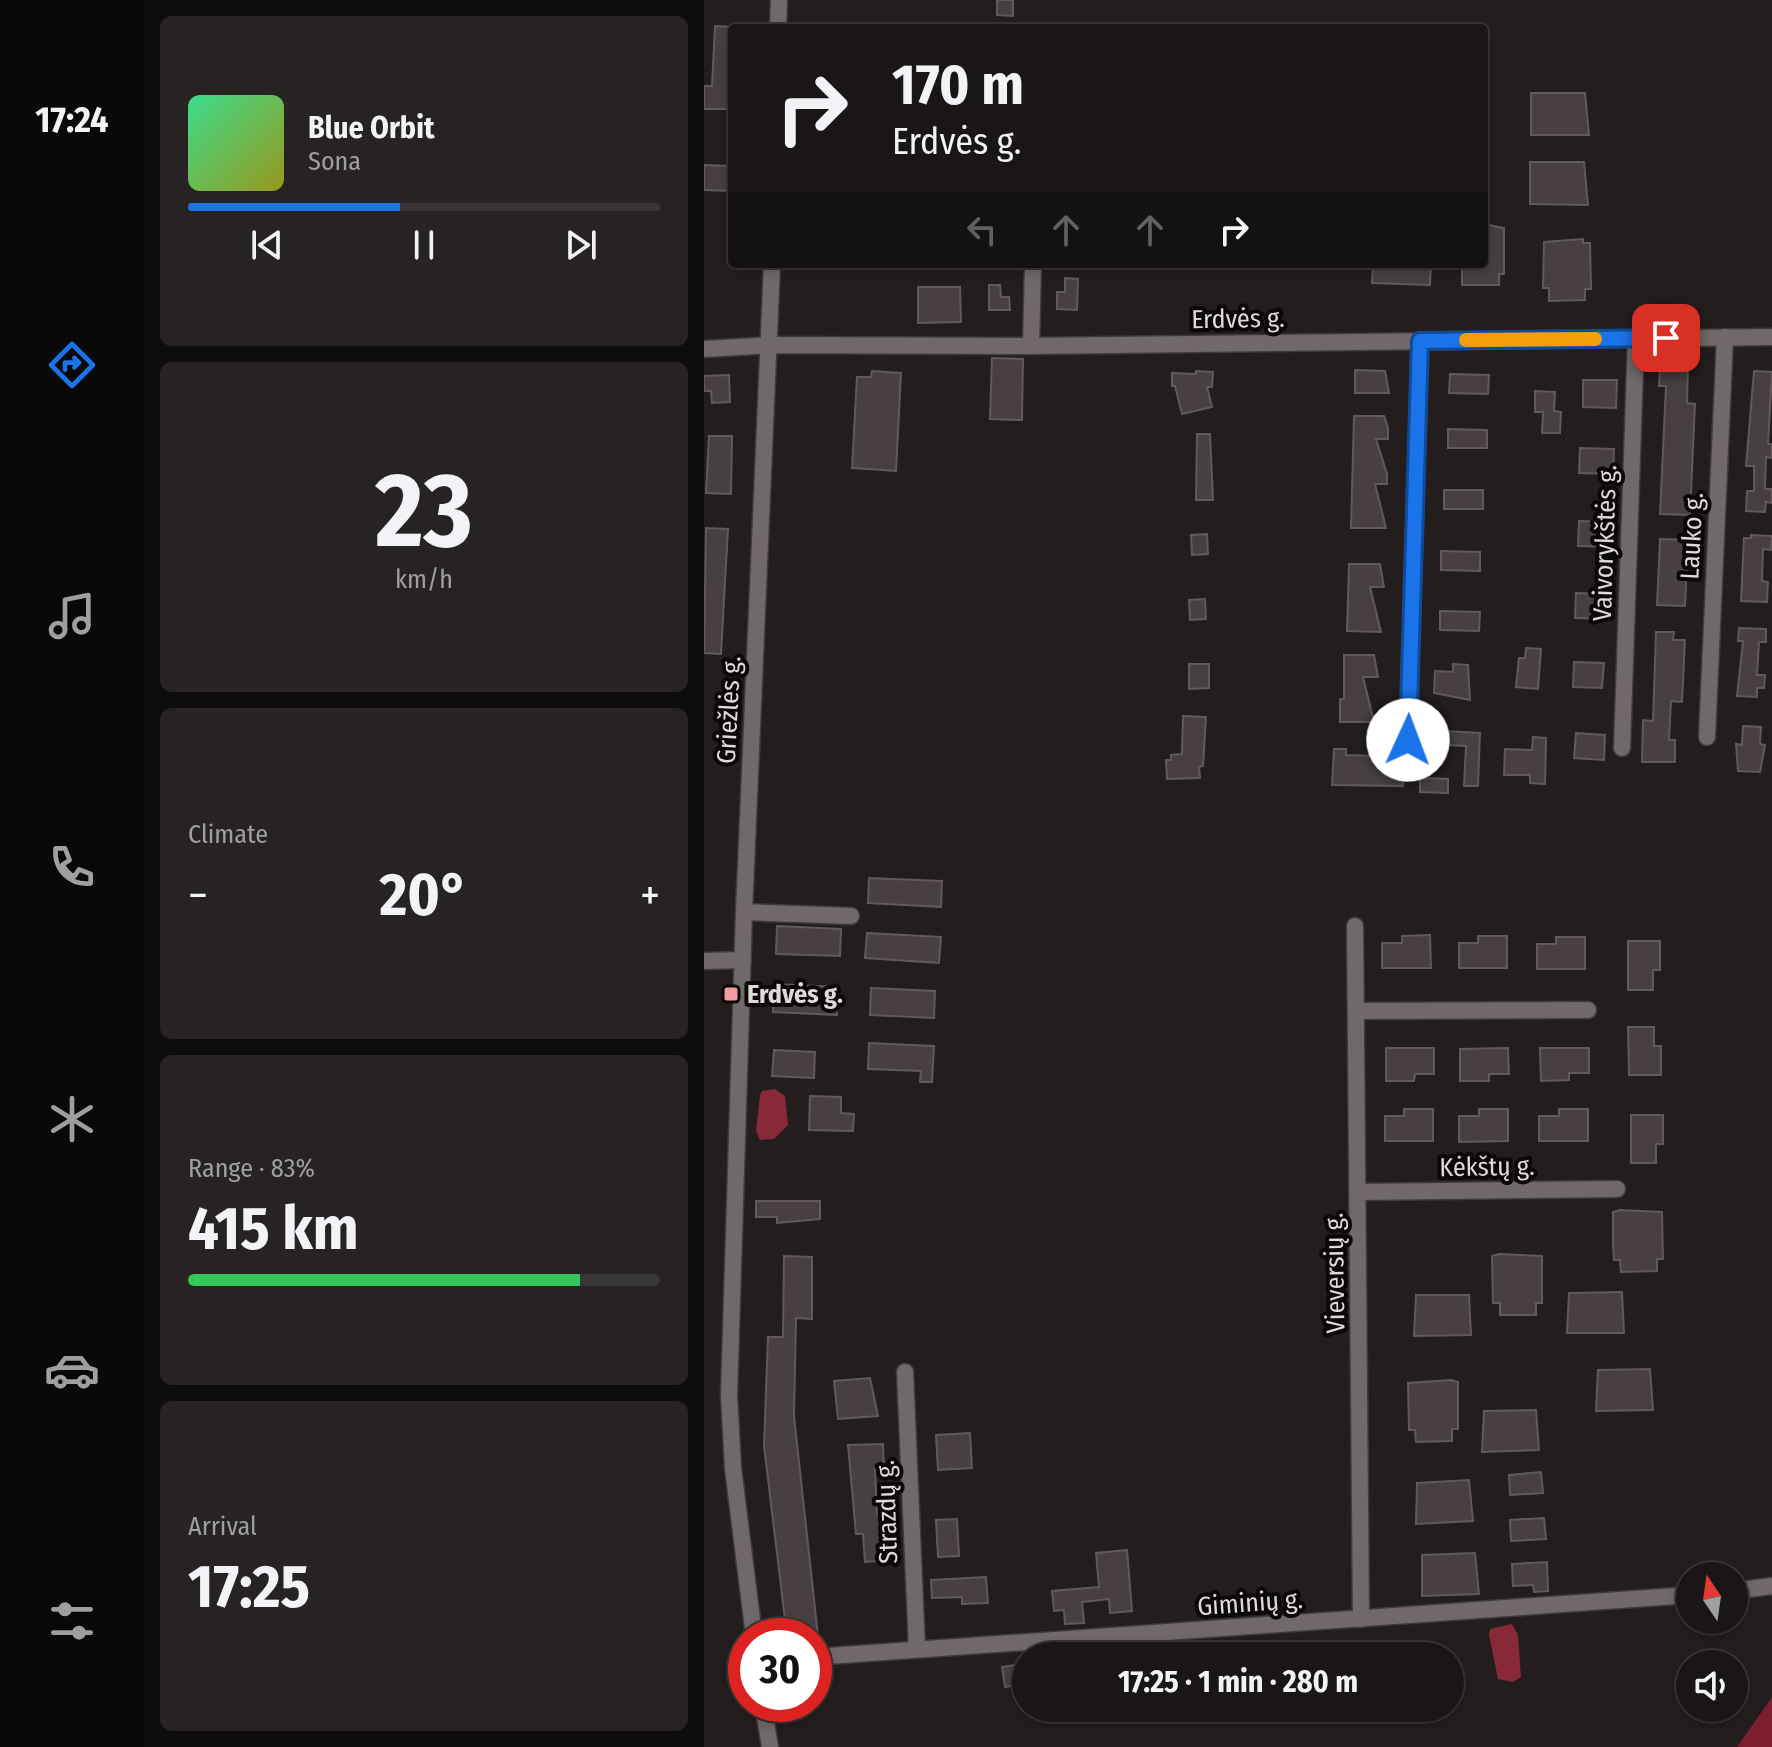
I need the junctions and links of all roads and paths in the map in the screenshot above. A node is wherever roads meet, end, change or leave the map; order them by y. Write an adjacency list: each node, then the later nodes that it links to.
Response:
1 (779, 0): 2 (street)
2 (778, 24)
3 (772, 268): 9 (street, Griežlės g.)
4 (1033, 268): 10 (street)
5 (1725, 337): 6 (street, Erdvės g.); 7 (street, Erdvės g.); 12 (street, Lauko g.)
6 (1772, 337)
7 (1636, 339): 8 (street, Erdvės g.); 14 (street, Vaivorykštės g.)
8 (1420, 341): 10 (street, Erdvės g.); 13 (street)
9 (771, 345): 10 (street, Erdvės g.); 11 (street, Erdvės g.); 15 (street, Griežlės g.)
10 (1031, 346)
11 (704, 349)
12 (1707, 737)
13 (1408, 740)
14 (1622, 748)
15 (744, 912): 16 (street); 18 (street, Griežlės g.)
16 (851, 916)
17 (1355, 926): 21 (street, Vieversių g.)
18 (743, 960): 19 (street); 28 (street, Griežlės g.)
19 (704, 961)
20 (1588, 1010): 21 (street)
21 (1356, 1011): 23 (street, Vieversių g.)
22 (1617, 1189): 23 (street, Kėkštų g.)
23 (1358, 1192): 29 (street, Vieversių g.)
24 (905, 1372): 30 (street, Strazdų g.)
25 (1772, 1586): 26 (street)
26 (1748, 1589)
27 (1676, 1596): 29 (street, Giminių g.)
28 (752, 1618)
29 (1361, 1619): 30 (street, Giminių g.)
30 (917, 1649): 31 (street, Giminių g.)
31 (832, 1656)
32 (766, 1722): 33 (street)
33 (770, 1747)

